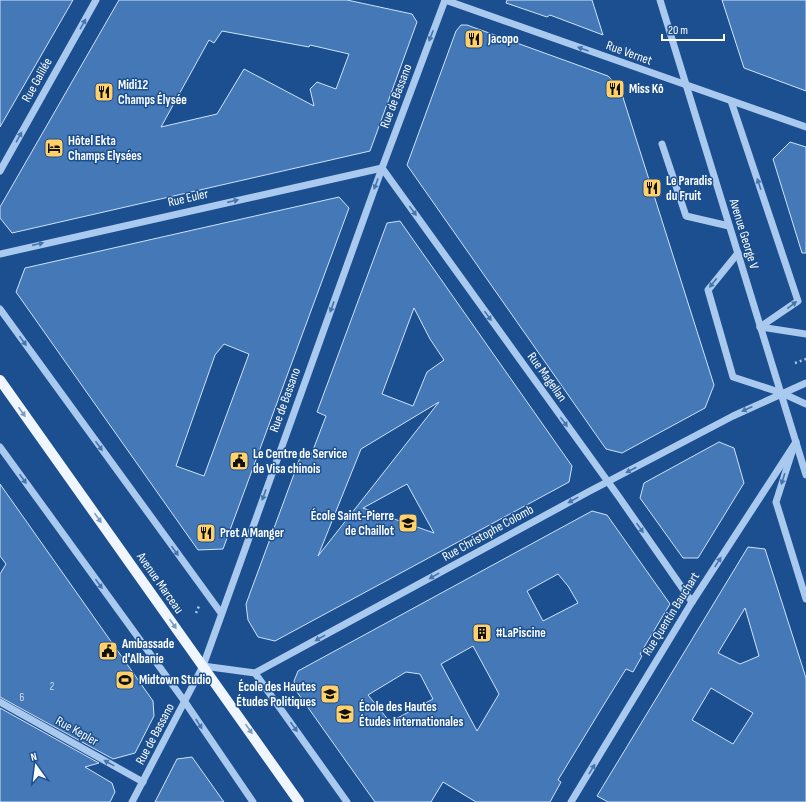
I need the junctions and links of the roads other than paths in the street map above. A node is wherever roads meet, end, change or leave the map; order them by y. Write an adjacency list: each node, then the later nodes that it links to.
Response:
1 (96, 0): 9 (street, Rue Galilée, one-way to 1)
2 (445, 0): 4 (street, Rue Vernet, one-way to 2); 8 (street, Rue de Bassano, one-way to 8)
3 (660, 0): 4 (street, Avenue George V)
4 (686, 86): 5 (street, Rue Vernet); 10 (street, Avenue George V)
5 (731, 101): 6 (street, Rue Vernet); 14 (street, one-way to 5)
6 (806, 127)
7 (662, 144): 10 (street)
8 (382, 168): 12 (street, Rue Euler, one-way to 8); 23 (street, Rue Magellan, one-way to 23); 26 (street, Rue de Bassano, one-way to 26)
9 (0, 171)
10 (729, 226): 11 (street, Avenue George V)
11 (738, 253): 14 (street, Avenue George V); 18 (street, one-way to 18)
12 (0, 254)
13 (0, 309): 26 (street, one-way to 26)
14 (760, 327): 15 (street); 18 (street, Avenue George V)
15 (806, 334)
16 (0, 380): 27 (main road, Avenue Marceau, one-way to 27)
17 (806, 384): 18 (street, Rue Christophe Colomb)
18 (782, 393): 19 (street); 20 (street, Avenue George V); 23 (street, Rue Christophe Colomb, one-way to 23)
19 (806, 404)
20 (796, 442): 22 (street, Avenue George V); 24 (street, one-way to 24); 25 (street, Rue Quentin Bauchart, one-way to 20)
21 (0, 447): 30 (street, one-way to 30)
22 (806, 475)
23 (608, 482): 25 (street, Rue Magellan, one-way to 25); 28 (street, Rue Christophe Colomb, one-way to 28)
24 (806, 599)
25 (692, 602): 36 (street, Rue Quentin Bauchart, one-way to 25)
26 (221, 613): 27 (street, Rue de Bassano)
27 (203, 666): 28 (street); 30 (street, Rue de Bassano); 34 (main road, Avenue Marceau, one-way to 34)
28 (255, 673): 35 (street, one-way to 35)
29 (0, 702): 31 (street, Rue Kepler, one-way to 29)
30 (185, 702): 31 (street, Rue de Bassano); 33 (street, one-way to 33)
31 (143, 782): 32 (street, Rue de Bassano)
32 (132, 802)
33 (253, 802)
34 (299, 802)
35 (347, 802)
36 (572, 802)

